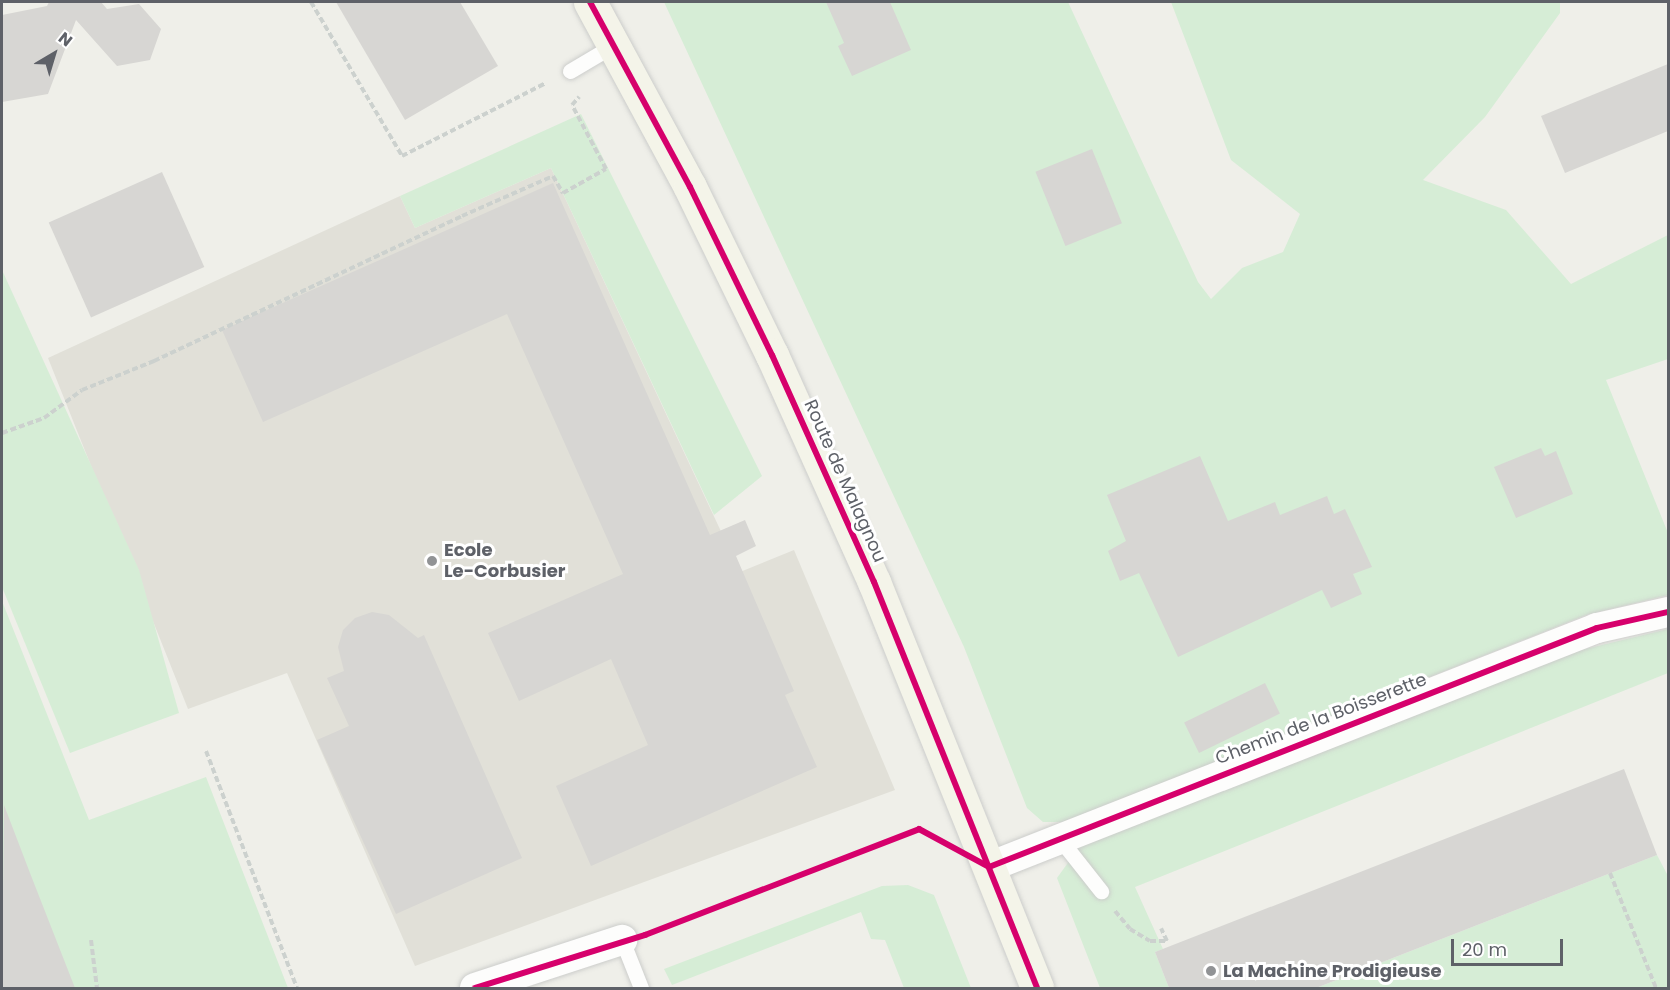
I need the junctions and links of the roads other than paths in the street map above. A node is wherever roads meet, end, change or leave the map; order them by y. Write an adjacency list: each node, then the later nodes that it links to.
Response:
1 (590, 2): 2 (main road, Route de Malagnou)
2 (614, 45): 3 (lane); 6 (main road, Route de Malagnou)
3 (570, 71)
4 (1668, 612): 5 (street, Chemin de la Boisserette)
5 (1059, 838): 6 (street, Chemin de la Boisserette); 7 (lane)
6 (989, 867): 12 (main road, Route de Malagnou)
7 (1101, 891)
8 (621, 940): 9 (street); 11 (lane)
9 (508, 983): 10 (street)
10 (475, 988)
11 (641, 988)
12 (1037, 988)

